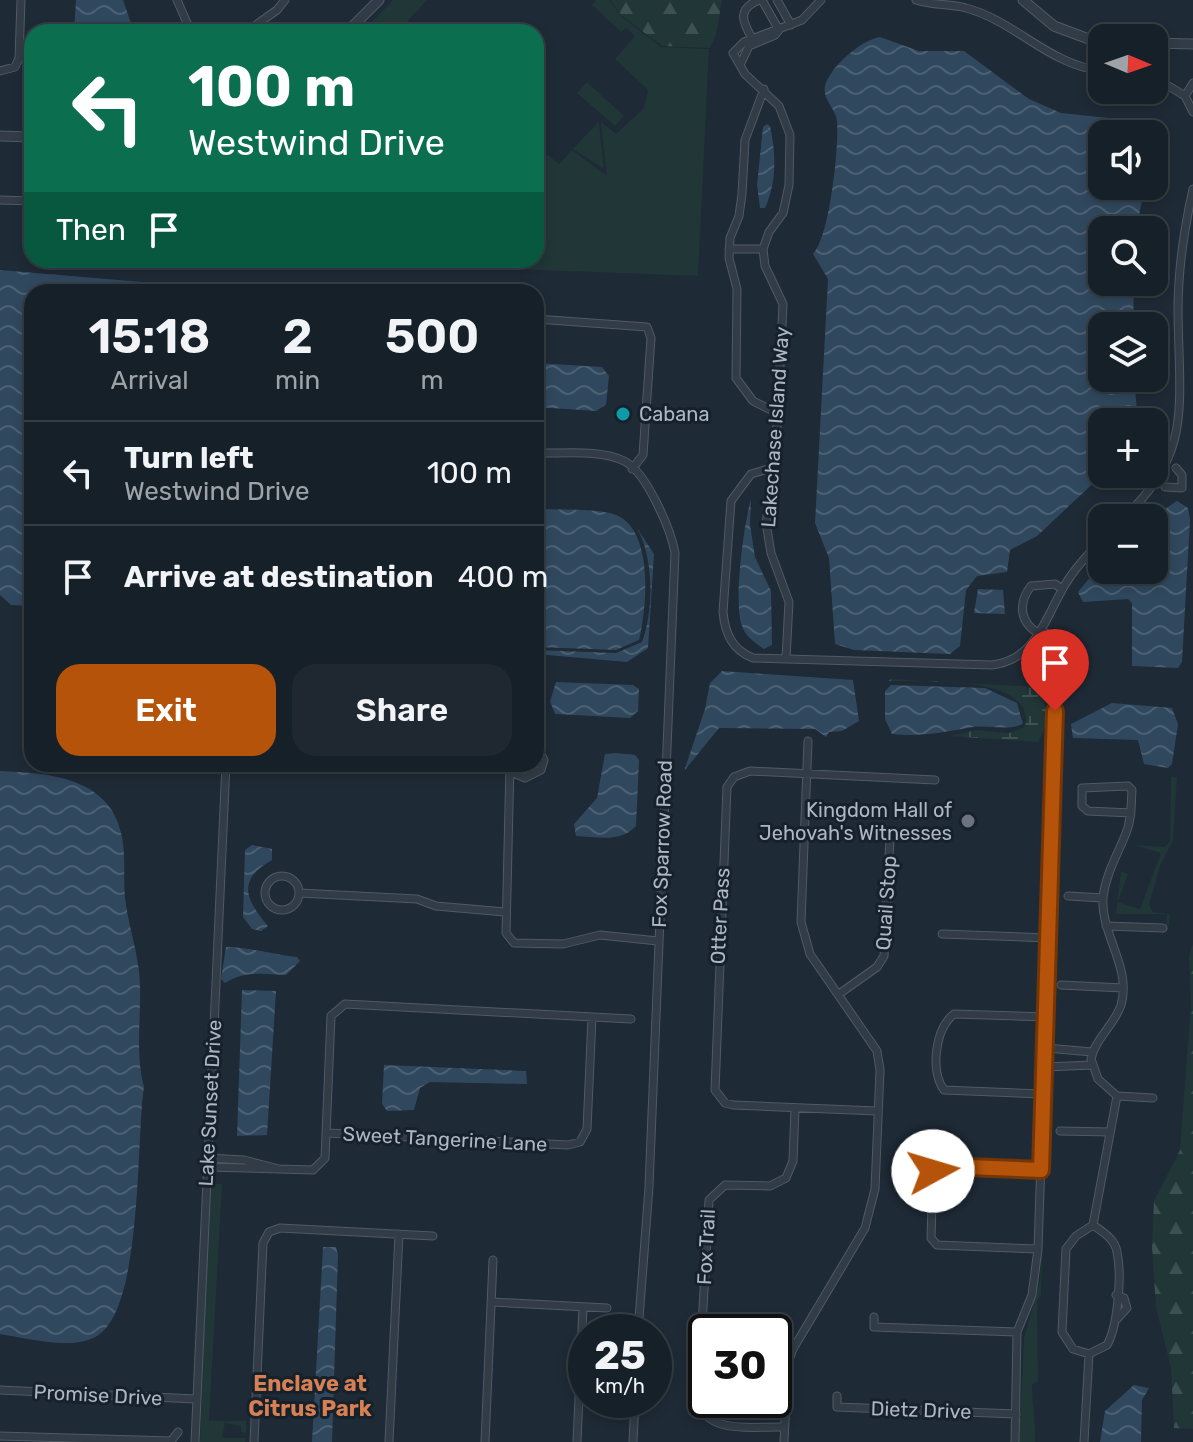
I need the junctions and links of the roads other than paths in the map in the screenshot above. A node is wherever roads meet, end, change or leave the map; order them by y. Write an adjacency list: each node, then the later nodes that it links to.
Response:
1 (21, 0): 22 (street)
2 (177, 0): 12 (street)
3 (285, 0): 13 (street)
4 (373, 0): 11 (street)
5 (379, 0): 11 (street)
6 (760, 0): 16 (street); 18 (street)
7 (777, 0): 15 (street)
8 (821, 0): 15 (street)
9 (916, 0): 21 (street)
10 (1023, 0): 17 (street)
11 (365, 12): 14 (street)
12 (188, 24)
13 (257, 24)
14 (354, 24)
15 (791, 25): 16 (street)
16 (779, 30): 18 (street)
17 (1088, 39)
18 (752, 41): 25 (street)
19 (1168, 43): 20 (street)
20 (1193, 44)
21 (1088, 67)
22 (0, 71)
23 (1193, 83): 26 (street)
24 (1168, 86): 26 (street)
25 (764, 89): 33 (street); 34 (street)
26 (1185, 96): 27 (street)
27 (1193, 112)
28 (0, 136): 29 (street)
29 (24, 137)
30 (1193, 189): 37 (street)
31 (0, 200): 32 (street)
32 (24, 201)
33 (729, 249): 34 (street); 36 (street)
34 (763, 249): 36 (street, Lakechase Island Way)
35 (544, 320): 40 (street)
36 (777, 413): 39 (street, Lakechase Island Way)
37 (1185, 440)
38 (544, 453): 40 (street)
39 (775, 467): 47 (street, Lakechase Island Way); 47 (street)
40 (632, 469): 65 (street, Fox Sparrow Road)
41 (1165, 487): 41 (street)
42 (1164, 488): 43 (street)
43 (1142, 504)
44 (1088, 557): 45 (street)
45 (1062, 589): 46 (street); 46 (street)
46 (1040, 634): 47 (street); 64 (street)
47 (786, 658)
48 (808, 741): 53 (street)
49 (226, 772): 86 (street, Lake Sunset Drive)
50 (511, 772): 60 (street)
51 (517, 772): 52 (street)
52 (537, 772)
53 (808, 775): 54 (street, Otter Pass); 68 (street); 81 (street, Otter Pass)
54 (935, 780)
55 (1131, 813): 55 (street); 59 (street)
56 (890, 839): 68 (street, Quail Stop)
57 (299, 893): 57 (street); 60 (street)
58 (1068, 896): 59 (street)
59 (1103, 898): 61 (street)
60 (505, 912): 65 (street)
61 (1106, 926): 62 (street); 67 (street)
62 (1163, 928)
63 (942, 934): 64 (street)
64 (1048, 938): 70 (street)
65 (658, 941): 98 (street, Fox Sparrow Road)
66 (1061, 985): 67 (street)
67 (1123, 988): 74 (street)
68 (839, 994): 82 (street)
69 (592, 1017): 71 (street); 85 (street, Sweet Tangerine Lane); 85 (street)
70 (1046, 1017): 72 (street); 78 (street)
71 (631, 1019)
72 (1046, 1048): 73 (street); 77 (street)
73 (1075, 1052): 74 (street); 76 (street)
74 (1092, 1052): 75 (street)
75 (1092, 1065): 76 (street); 79 (street)
76 (1075, 1066): 77 (street)
77 (1045, 1067): 78 (street)
78 (1043, 1094): 89 (street)
79 (1117, 1096): 80 (street); 84 (street)
80 (1153, 1098)
81 (795, 1108): 82 (street, Otter Pass); 107 (street, Fox Trail)
82 (877, 1111): 107 (street)
83 (1060, 1131): 84 (street)
84 (1110, 1132): 90 (street)
85 (327, 1133): 88 (street)
86 (208, 1158): 87 (street, Lake Sunset Drive); 88 (street)
87 (207, 1167): 88 (street); 104 (street, Lake Sunset Drive)
88 (279, 1169)
89 (1041, 1170): 93 (street); 93 (street)
90 (1093, 1225): 101 (street); 101 (street)
91 (399, 1234): 92 (street); 112 (street); 113 (street)
92 (433, 1236)
93 (1038, 1249): 100 (street)
94 (493, 1260): 95 (street)
95 (491, 1302): 96 (street); 114 (street)
96 (583, 1307): 97 (street); 115 (street)
97 (607, 1308)
98 (639, 1314)
99 (874, 1317): 100 (street)
100 (1017, 1332): 105 (street)
101 (1089, 1354): 119 (street)
102 (0, 1390): 104 (street, Promise Drive)
103 (837, 1396): 105 (street, Dietz Drive)
104 (196, 1399): 111 (street, Lake Sunset Drive)
105 (1016, 1414): 118 (street)
106 (634, 1418): 116 (street)
107 (784, 1427): 117 (street)
108 (178, 1432): 110 (street)
109 (0, 1436): 110 (street)
110 (60, 1440)
111 (195, 1442)
112 (254, 1442)
113 (389, 1442)
114 (485, 1442)
115 (577, 1442)
116 (633, 1442)
117 (784, 1442)
118 (1015, 1442)
119 (1084, 1442)

